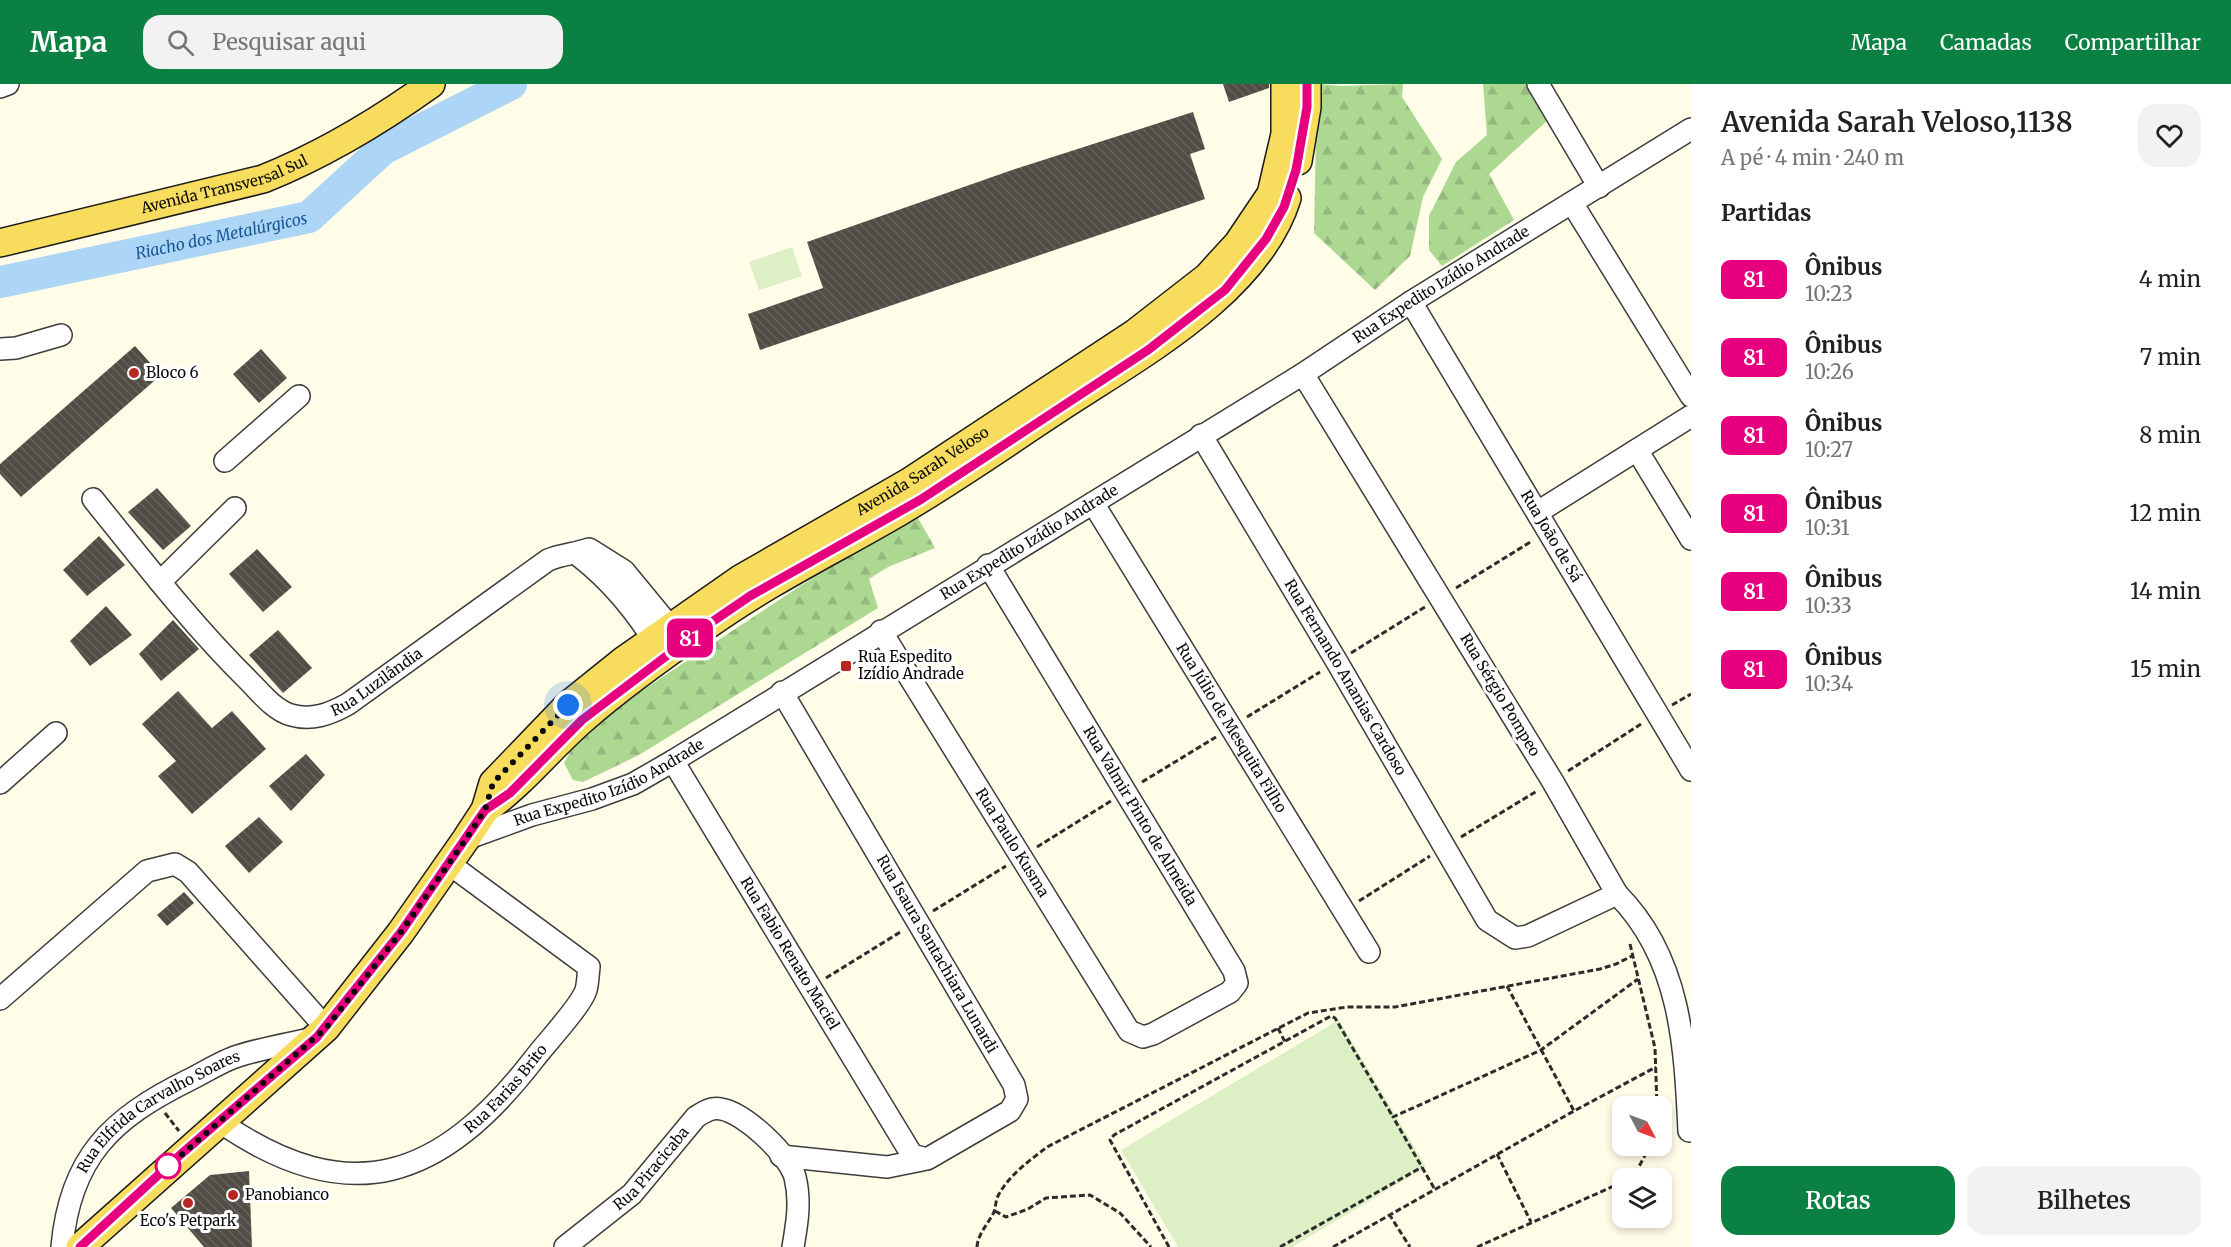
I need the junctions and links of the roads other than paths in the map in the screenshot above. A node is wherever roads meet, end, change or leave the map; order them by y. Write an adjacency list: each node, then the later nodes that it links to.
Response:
1 (8, 84): 6 (street)
2 (431, 84): 10 (main road, Avenida Transversal Sul)
3 (1285, 84): 30 (main road, Avenida Sarah Veloso)
4 (1307, 84): 30 (main road, Avenida Sarah Veloso)
5 (1538, 84): 8 (street)
6 (0, 87)
7 (1691, 129): 8 (street, Rua Expedito Izídio Andrade)
8 (1599, 187): 9 (street, Rua Expedito Izídio Andrade)
9 (1572, 203): 11 (street, Rua Expedito Izídio Andrade); 16 (street)
10 (0, 243)
11 (1411, 302): 14 (street, Rua Expedito Izídio Andrade); 24 (street, Rua João de Sá)
12 (61, 335): 13 (street)
13 (0, 349)
14 (1303, 374): 18 (street, Rua Expedito Izídio Andrade); 38 (street, Rua Sérgio Pompeo)
15 (298, 396): 20 (street)
16 (1691, 396)
17 (1691, 416): 19 (street)
18 (1201, 435): 22 (street, Rua Expedito Izídio Andrade); 38 (street, Rua Fernando Ananias Cardoso)
19 (1637, 450): 24 (street); 25 (street)
20 (225, 461)
21 (93, 499): 28 (street, Rua Luzilândia)
22 (1093, 503): 27 (street, Rua Expedito Izídio Andrade); 39 (street, Rua Júlio de Mesquita Filho)
23 (236, 508): 28 (street)
24 (1538, 512): 34 (street, Rua João de Sá)
25 (1691, 539)
26 (576, 554): 28 (street, Rua Luzilândia); 30 (street); 30 (street, Rua Luzilândia)
27 (988, 565): 29 (street, Rua Expedito Izídio Andrade); 42 (street, Rua Valmir Pinto de Almeida)
28 (160, 582)
29 (881, 631): 31 (street, Rua Expedito Izídio Andrade); 42 (street, Rua Paulo Kusma)
30 (668, 642): 36 (main road, Avenida Sarah Veloso)
31 (782, 692): 33 (street, Rua Expedito Izídio Andrade); 46 (street, Rua Isaura Santachiara Lunardi)
32 (56, 733): 35 (street)
33 (674, 761): 36 (street, Rua Expedito Izídio Andrade); 46 (street, Rua Fabio Renato Maciel)
34 (1691, 770)
35 (0, 783)
36 (466, 839): 37 (main road, Avenida Sarah Veloso)
37 (448, 863): 41 (main road, Avenida Sarah Veloso); 43 (street, Rua Farias Brito)
38 (1617, 894): 44 (street, Rua Sérgio Pompeo)
39 (1370, 952)
40 (0, 999): 41 (street)
41 (322, 1033): 43 (main road, Avenida Sarah Veloso); 47 (street, Rua Elfrida Carvalho Soares)
42 (1153, 1034)
43 (220, 1122): 48 (main road, Avenida Sarah Veloso)
44 (1689, 1131)
45 (781, 1156): 46 (street); 49 (street, Rua Piracicaba); 50 (street)
46 (922, 1160)
47 (62, 1247)
48 (80, 1247)
49 (565, 1247)
50 (793, 1247)

